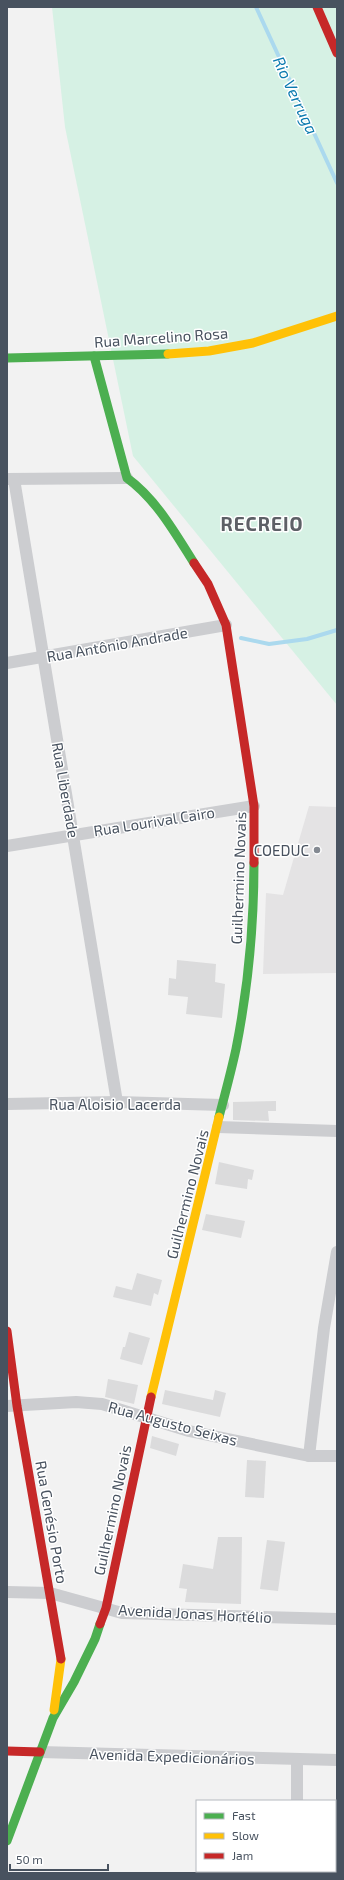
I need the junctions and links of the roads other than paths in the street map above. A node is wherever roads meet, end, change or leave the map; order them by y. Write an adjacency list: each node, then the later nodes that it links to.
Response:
1 (317, 7): 2 (street)
2 (337, 53)
3 (337, 316): 4 (street, Rua Marcelino Rosa)
4 (94, 356): 5 (street, Rua Marcelino Rosa); 6 (street)
5 (7, 358)
6 (127, 478): 7 (street); 8 (street, Guilhermino Novais)
7 (10, 479): 9 (street, Rua Liberdade)
8 (226, 625): 9 (street, Rua Antônio Andrade); 11 (street, Guilhermino Novais)
9 (43, 656): 10 (street, Rua Antônio Andrade); 12 (street, Rua Liberdade)
10 (7, 663)
11 (254, 806): 12 (street, Rua Lourival Cairo); 16 (street, Guilhermino Novais)
12 (73, 834): 13 (street, Rua Lourival Cairo); 14 (street, Rua Liberdade)
13 (7, 846)
14 (117, 1102): 15 (street, Rua Aloisio Lacerda); 16 (street, Rua Aloisio Lacerda)
15 (7, 1104)
16 (222, 1105): 17 (street, Guilhermino Novais)
17 (218, 1127): 18 (street); 24 (street, Guilhermino Novais)
18 (337, 1131)
19 (337, 1252): 21 (street)
20 (337, 1327): 21 (street)
21 (324, 1328): 25 (street)
22 (7, 1331): 23 (street, Rua Genésio Porto)
23 (12, 1406): 24 (street, Rua Augusto Seixas); 28 (street, Rua Genésio Porto)
24 (146, 1417): 25 (street, Rua Augusto Seixas); 29 (street, Guilhermino Novais)
25 (309, 1456): 26 (street, Rua Augusto Seixas)
26 (337, 1456)
27 (7, 1592): 28 (street, Avenida Jonas Hortélio)
28 (50, 1593): 29 (street, Avenida Jonas Hortélio); 31 (street, Rua Genésio Porto)
29 (106, 1608): 30 (street, Avenida Jonas Hortélio); 31 (street, Guilhermino Novais)
30 (337, 1619)
31 (53, 1718): 33 (street, Guilhermino Novais)
32 (7, 1751): 33 (street, Avenida Expedicionários)
33 (40, 1752): 34 (street, Avenida Expedicionários); 37 (street, Guilhermino Novais)
34 (297, 1759): 35 (street, Avenida Expedicionários); 36 (street)
35 (337, 1760)
36 (297, 1800)
37 (7, 1841)

